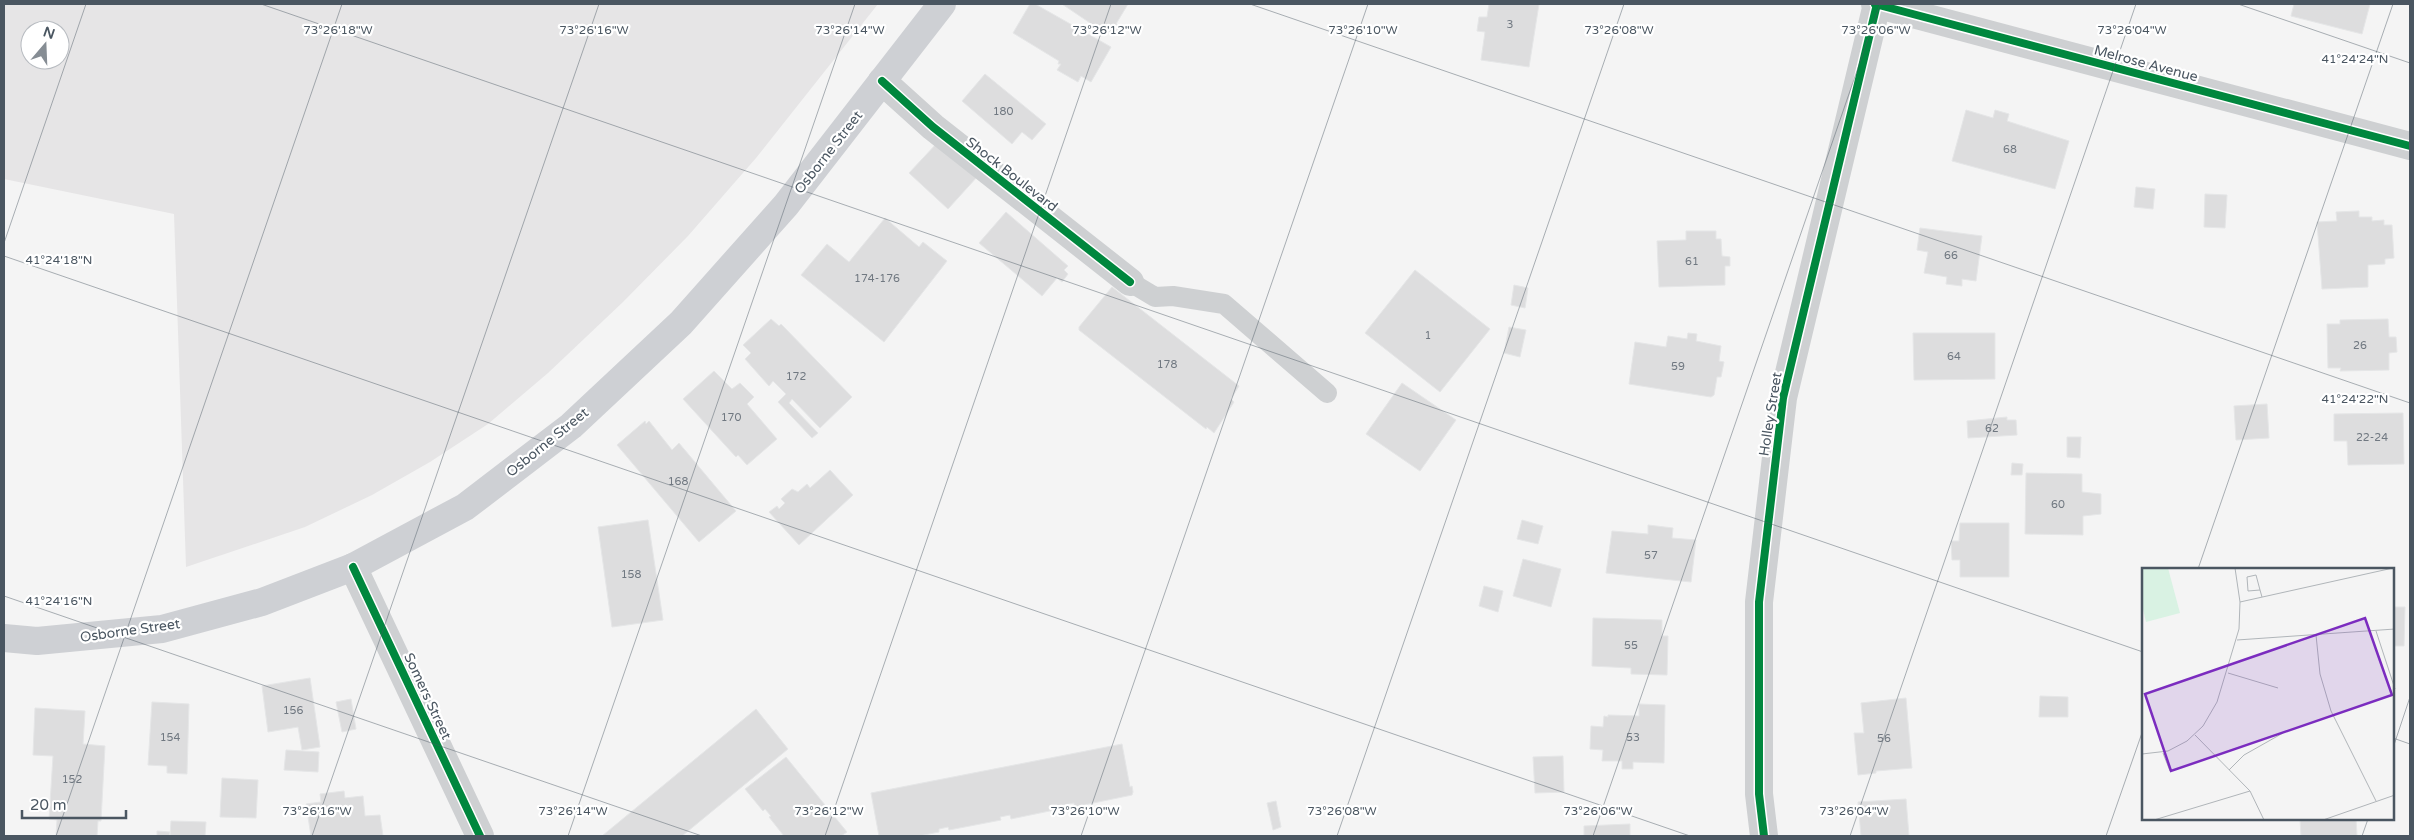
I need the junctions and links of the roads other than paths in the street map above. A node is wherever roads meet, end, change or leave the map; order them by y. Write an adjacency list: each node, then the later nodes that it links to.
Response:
1 (942, 4): 3 (main road, Osborne Street)
2 (1876, 4): 4 (street, Melrose Avenue); 10 (street, Holley Street)
3 (882, 81): 5 (street, Shock Boulevard); 7 (main road, Osborne Street)
4 (2410, 146)
5 (1130, 282): 6 (lane)
6 (1327, 393)
7 (353, 567): 8 (main road, Osborne Street); 9 (street, Somers Street)
8 (4, 638)
9 (480, 836)
10 (1764, 836)

